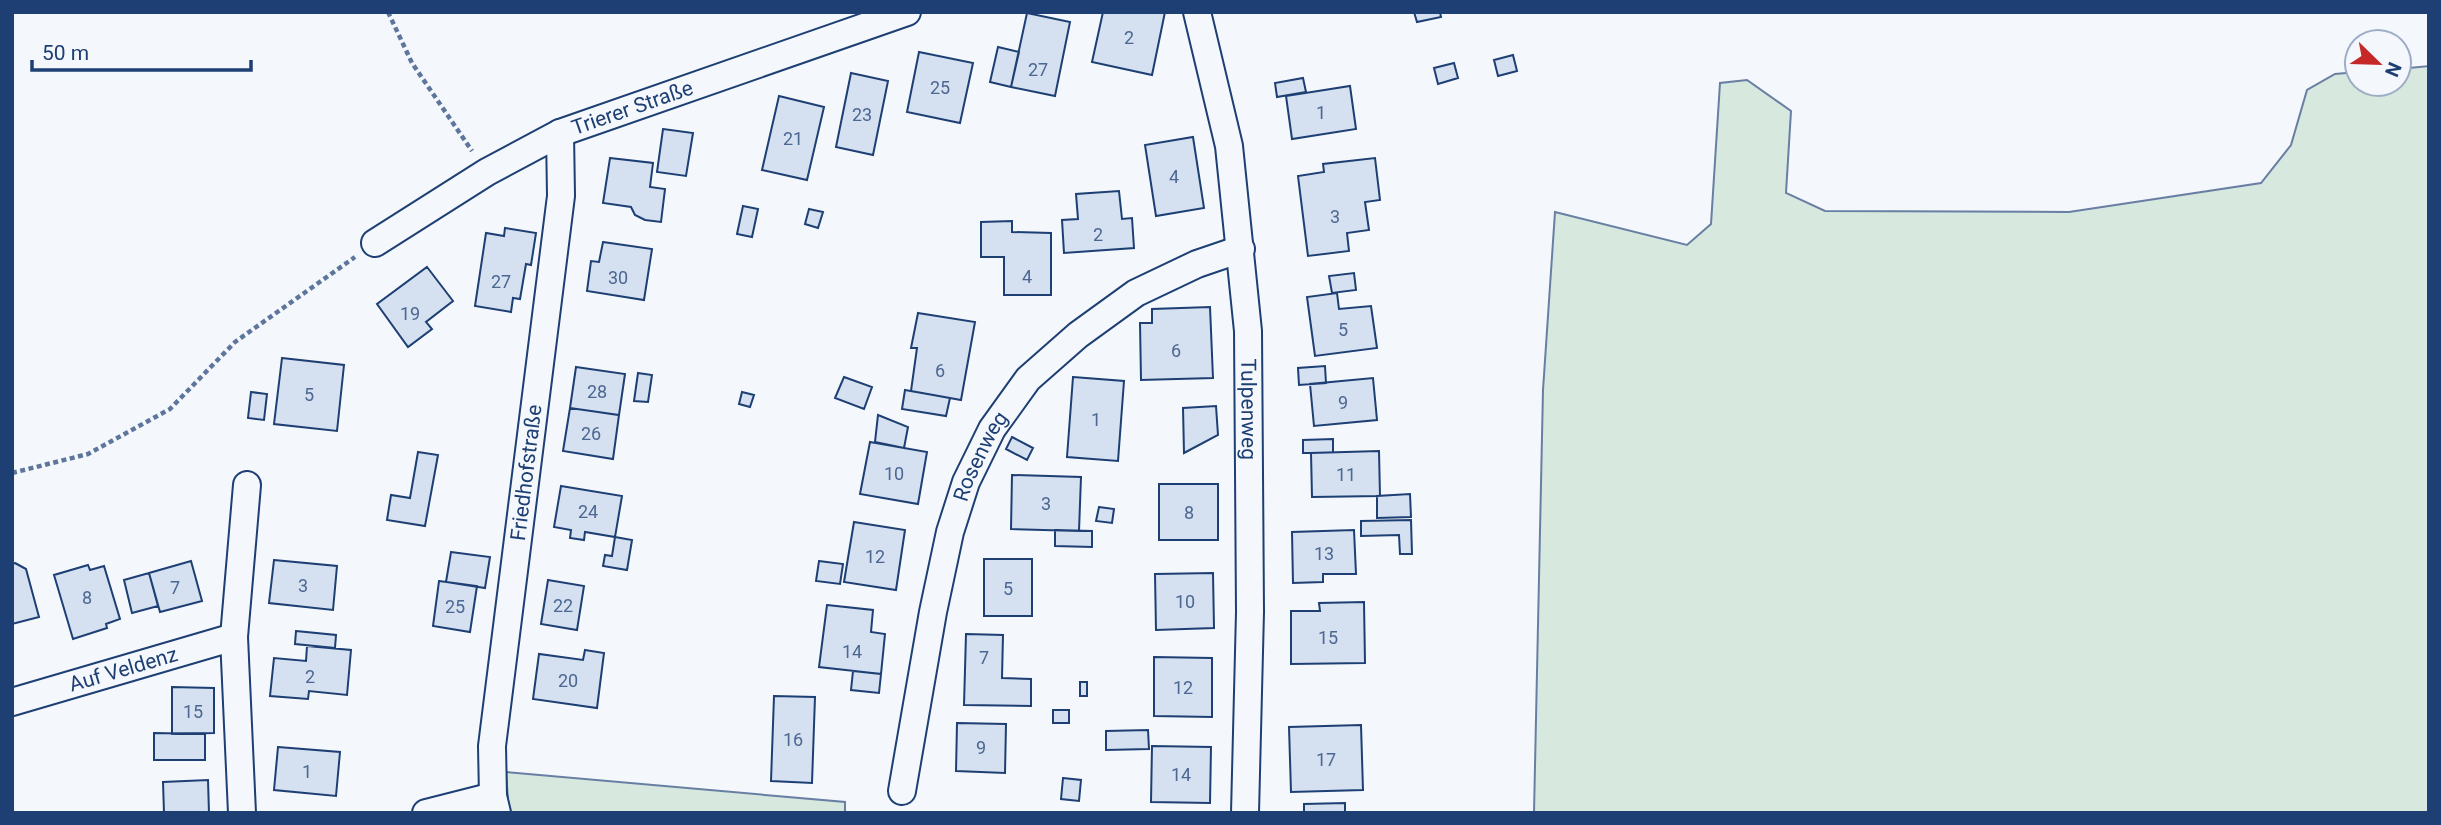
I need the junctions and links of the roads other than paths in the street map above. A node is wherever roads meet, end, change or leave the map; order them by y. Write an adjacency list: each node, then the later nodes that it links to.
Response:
1 (907, 12): 3 (street, Trierer Straße)
2 (1197, 12): 5 (street, Tulpenweg)
3 (560, 133): 4 (street, Trierer Straße); 10 (street, Friedhofstraße)
4 (375, 243)
5 (1241, 249): 9 (street, Rosenweg); 13 (street, Tulpenweg)
6 (247, 485): 7 (street)
7 (234, 637): 8 (street, Auf Veldenz); 11 (street)
8 (12, 702)
9 (902, 791)
10 (495, 804): 12 (street)
11 (242, 813)
12 (425, 813)
13 (1245, 813)

